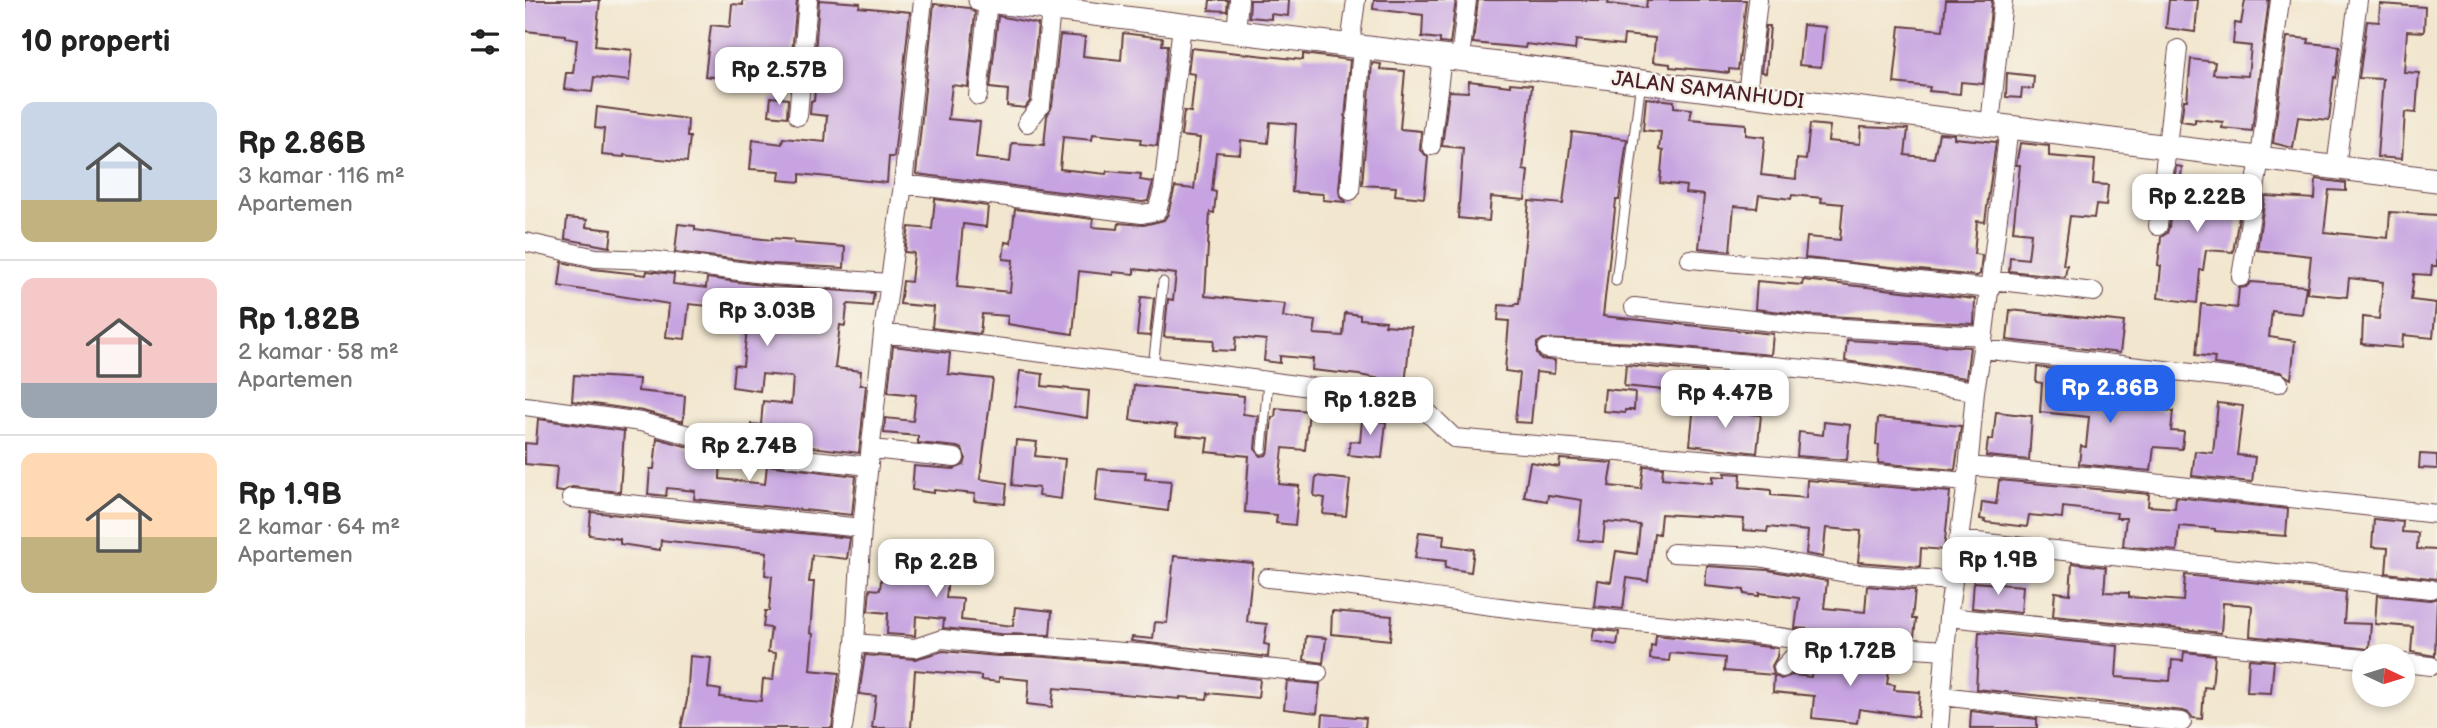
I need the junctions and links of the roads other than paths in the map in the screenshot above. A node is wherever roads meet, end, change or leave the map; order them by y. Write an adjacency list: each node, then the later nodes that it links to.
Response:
1 (808, 0): 20 (street)
2 (923, 0): 28 (street)
3 (1239, 0): 13 (street)
4 (1356, 0): 14 (street)
5 (1467, 0): 16 (street)
6 (1758, 0): 18 (street)
7 (2003, 0): 22 (street)
8 (2280, 0): 25 (street)
9 (2358, 0): 26 (street)
10 (984, 1): 11 (street, JALAN SAMANHUDI); 19 (street)
11 (1051, 9): 12 (street, JALAN SAMANHUDI); 21 (street)
12 (1182, 25): 13 (street, JALAN SAMANHUDI); 28 (street)
13 (1236, 32): 14 (street, JALAN SAMANHUDI)
14 (1356, 46): 16 (street, JALAN SAMANHUDI); 29 (street)
15 (2178, 49): 24 (street)
16 (1451, 58): 17 (street, JALAN SAMANHUDI); 23 (street)
17 (1641, 81): 18 (street, JALAN SAMANHUDI); 34 (lane)
18 (1747, 94): 22 (street, JALAN SAMANHUDI)
19 (978, 96)
20 (798, 116)
21 (1027, 123)
22 (2000, 126): 24 (street, JALAN SAMANHUDI); 37 (street)
23 (1431, 146)
24 (2167, 146): 25 (street, JALAN SAMANHUDI); 30 (street)
25 (2260, 158): 26 (street, JALAN SAMANHUDI); 33 (street)
26 (2336, 167): 27 (street, JALAN SAMANHUDI)
27 (2437, 180)
28 (903, 184): 36 (street)
29 (1350, 191)
30 (2158, 226)
31 (525, 243): 36 (street)
32 (1690, 259): 37 (street)
33 (2241, 277)
34 (1616, 281)
35 (1163, 282): 43 (lane)
36 (890, 283): 40 (street)
37 (1990, 285): 38 (street); 41 (street)
38 (2094, 292)
39 (1634, 307): 41 (street)
40 (883, 333): 43 (street); 49 (street)
41 (1983, 343): 45 (street); 46 (street)
42 (1547, 349): 46 (street)
43 (1153, 366): 44 (street)
44 (1268, 381): 48 (lane); 51 (street)
45 (2279, 383)
46 (1975, 391): 51 (street)
47 (525, 406): 49 (street)
48 (1262, 449)
49 (871, 458): 50 (street); 54 (street)
50 (955, 458)
51 (1967, 474): 53 (street); 55 (street)
52 (571, 498): 54 (street)
53 (2437, 514)
54 (862, 528): 62 (street)
55 (1958, 540): 58 (street); 59 (street)
56 (1673, 552): 58 (street)
57 (1267, 579): 61 (street)
58 (1953, 581): 60 (street)
59 (2431, 589)
60 (1948, 617): 63 (street); 64 (street)
61 (1808, 641): 63 (street); 67 (street)
62 (855, 643): 68 (street); 71 (street)
63 (1945, 650): 69 (street)
64 (2352, 658)
65 (2415, 664): 66 (street)
66 (2431, 666)
67 (1783, 668)
68 (1318, 673)
69 (1943, 696): 70 (street); 72 (street)
70 (2182, 722)
71 (843, 728)
72 (1940, 728)

